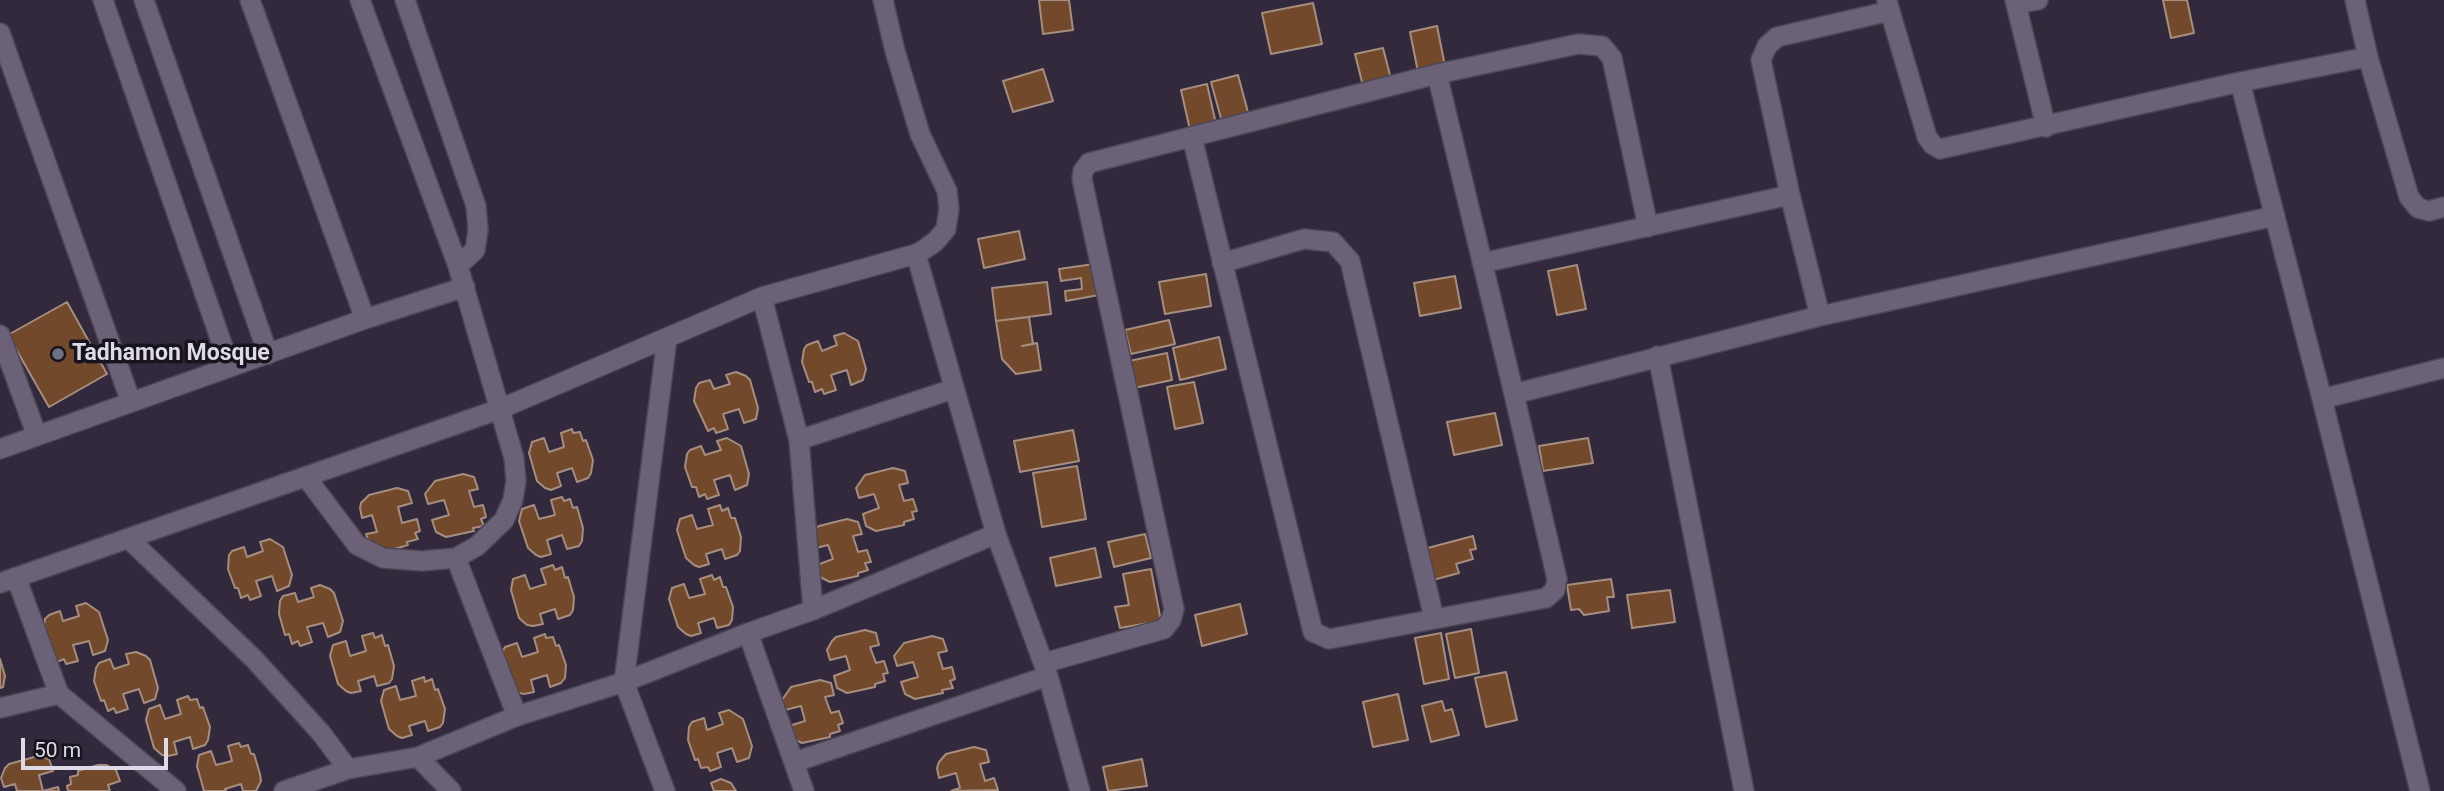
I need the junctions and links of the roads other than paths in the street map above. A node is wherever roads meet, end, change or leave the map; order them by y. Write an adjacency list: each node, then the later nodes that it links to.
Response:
1 (103, 0): 33 (street)
2 (144, 0): 31 (street)
3 (250, 0): 28 (street)
4 (360, 0): 24 (street)
5 (405, 0): 24 (street)
6 (883, 0): 21 (street)
7 (2038, 0): 9 (street)
8 (2355, 0): 12 (street)
9 (2015, 2): 15 (street)
10 (1888, 6): 15 (street); 17 (street)
11 (0, 33): 39 (street)
12 (2368, 57): 14 (street); 18 (street)
13 (1437, 74): 16 (street); 20 (street); 23 (street)
14 (2240, 82): 15 (street); 19 (street)
15 (2046, 127)
16 (1192, 136): 22 (street); 52 (street)
17 (1790, 195): 20 (street); 27 (street)
18 (2444, 207)
19 (2275, 216): 27 (street); 38 (street)
20 (1648, 227): 23 (street)
21 (916, 254): 26 (street); 36 (street)
22 (1222, 263): 50 (street); 50 (street)
23 (1482, 263): 37 (street)
24 (458, 266): 25 (street)
25 (464, 287): 28 (street); 40 (street)
26 (762, 297): 30 (street); 42 (street)
27 (1820, 316): 32 (street)
28 (365, 319): 31 (street)
29 (0, 335): 35 (street)
30 (667, 338): 40 (street); 53 (street)
31 (268, 354): 33 (street)
32 (1658, 356): 37 (street); 66 (street)
33 (230, 367): 39 (street)
34 (2444, 368): 38 (street)
35 (8, 382): 41 (street)
36 (953, 389): 42 (street); 45 (street)
37 (1514, 394): 50 (street)
38 (2322, 399): 67 (street)
39 (131, 402): 41 (street)
40 (500, 409): 44 (street); 47 (street)
41 (37, 436): 43 (street)
42 (799, 440): 49 (street)
43 (0, 449)
44 (306, 477): 46 (street); 47 (street)
45 (996, 534): 49 (street); 52 (street)
46 (130, 538): 48 (street); 59 (street)
47 (456, 558): 56 (street)
48 (8, 580): 54 (street)
49 (813, 610): 51 (street)
50 (1434, 618)
51 (748, 633): 53 (street); 58 (street)
52 (1046, 669): 58 (street); 65 (street)
53 (624, 682): 56 (street); 63 (street)
54 (59, 694): 55 (street); 61 (street)
55 (0, 708)
56 (517, 716): 57 (street)
57 (418, 757): 59 (street); 62 (street)
58 (795, 762): 64 (street)
59 (348, 769): 60 (street)
60 (291, 790)
61 (176, 791)
62 (451, 791)
63 (664, 791)
64 (804, 791)
65 (1080, 791)
66 (1744, 791)
67 (2420, 791)

